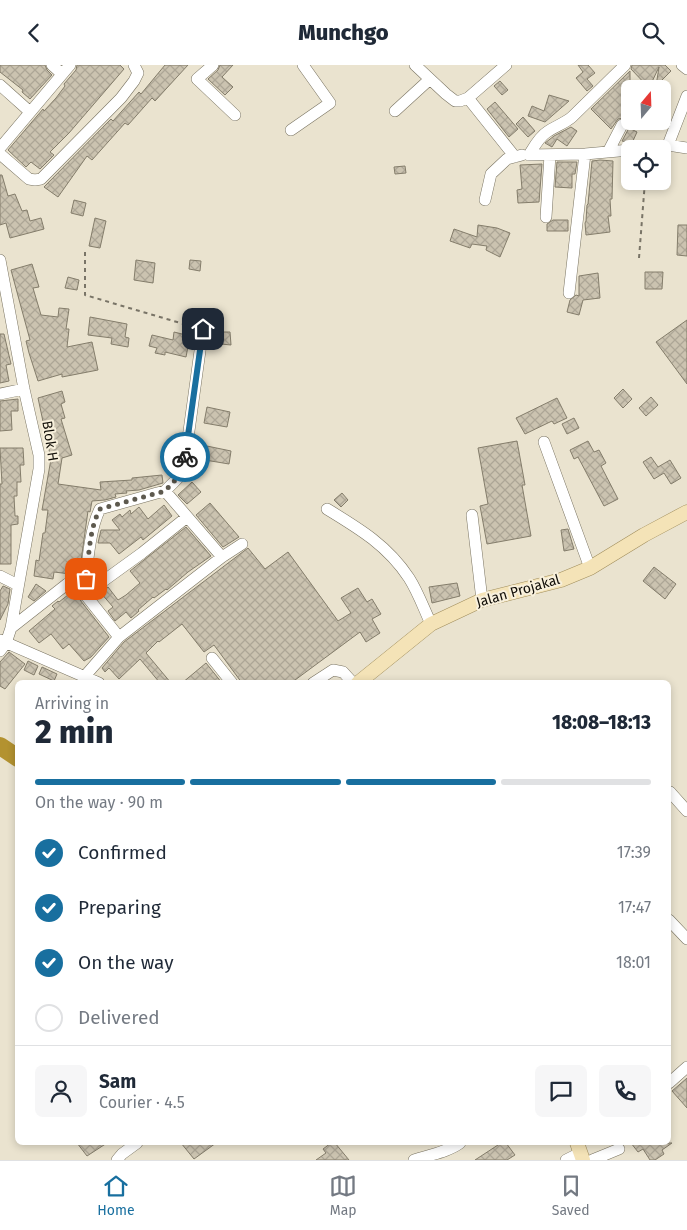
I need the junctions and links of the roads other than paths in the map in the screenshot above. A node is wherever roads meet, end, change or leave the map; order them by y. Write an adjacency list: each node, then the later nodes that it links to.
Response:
1 (52, 65): 11 (street)
2 (70, 65): 11 (street)
3 (134, 65): 27 (street)
4 (213, 65): 18 (street)
5 (303, 65): 20 (street)
6 (415, 65): 12 (street)
7 (506, 65): 15 (street)
8 (625, 65): 29 (street)
9 (682, 65): 10 (street)
10 (687, 69)
11 (62, 75): 16 (street)
12 (430, 79): 15 (street); 17 (street)
13 (0, 85): 16 (street)
14 (687, 96): 21 (street)
15 (468, 98): 31 (street)
16 (30, 111): 23 (street)
17 (394, 111)
18 (234, 115)
19 (621, 127): 26 (street)
20 (291, 130)
21 (670, 140)
22 (671, 145): 24 (street)
23 (0, 148)
24 (687, 148)
25 (621, 151): 26 (street)
26 (608, 152): 28 (street)
27 (0, 154)
28 (586, 154): 30 (street); 35 (street)
29 (529, 155): 30 (street); 31 (street)
30 (550, 155): 33 (street)
31 (515, 157): 32 (street)
32 (485, 200)
33 (546, 217)
34 (0, 260): 37 (street, Blok H)
35 (569, 293)
36 (203, 329): 40 (street)
37 (24, 389): 38 (street); 49 (street, Blok H)
38 (0, 394)
39 (544, 443): 47 (street)
40 (165, 491): 44 (street); 50 (street)
41 (328, 509): 52 (street)
42 (687, 512): 47 (main road, Jalan Projakal)
43 (472, 515): 51 (street)
44 (187, 517): 46 (street); 50 (street)
45 (242, 544): 46 (street)
46 (222, 557): 54 (street)
47 (590, 568): 51 (main road, Jalan Projakal)
48 (0, 577): 49 (street)
49 (18, 585): 53 (street, Blok H)
50 (84, 595): 53 (street); 54 (street)
51 (482, 600): 52 (main road, Jalan Projakal)
52 (431, 624): 62 (main road, Jalan Projakal)
53 (12, 628): 55 (street, Blok H)
54 (119, 637): 57 (street)
55 (2, 645): 57 (street)
56 (212, 658): 59 (street)
57 (85, 676): 58 (street)
58 (93, 680)
59 (230, 680)
60 (318, 680): 61 (street)
61 (350, 680)
62 (362, 680)
63 (671, 794): 64 (street)
64 (687, 811)
65 (671, 922): 66 (street)
66 (687, 939)
67 (687, 1067): 68 (street)
68 (671, 1081)
69 (134, 1145): 73 (street)
70 (457, 1145): 74 (street)
71 (619, 1149): 72 (street)
72 (582, 1151): 75 (street)
73 (117, 1160)
74 (414, 1160)
75 (566, 1160)

